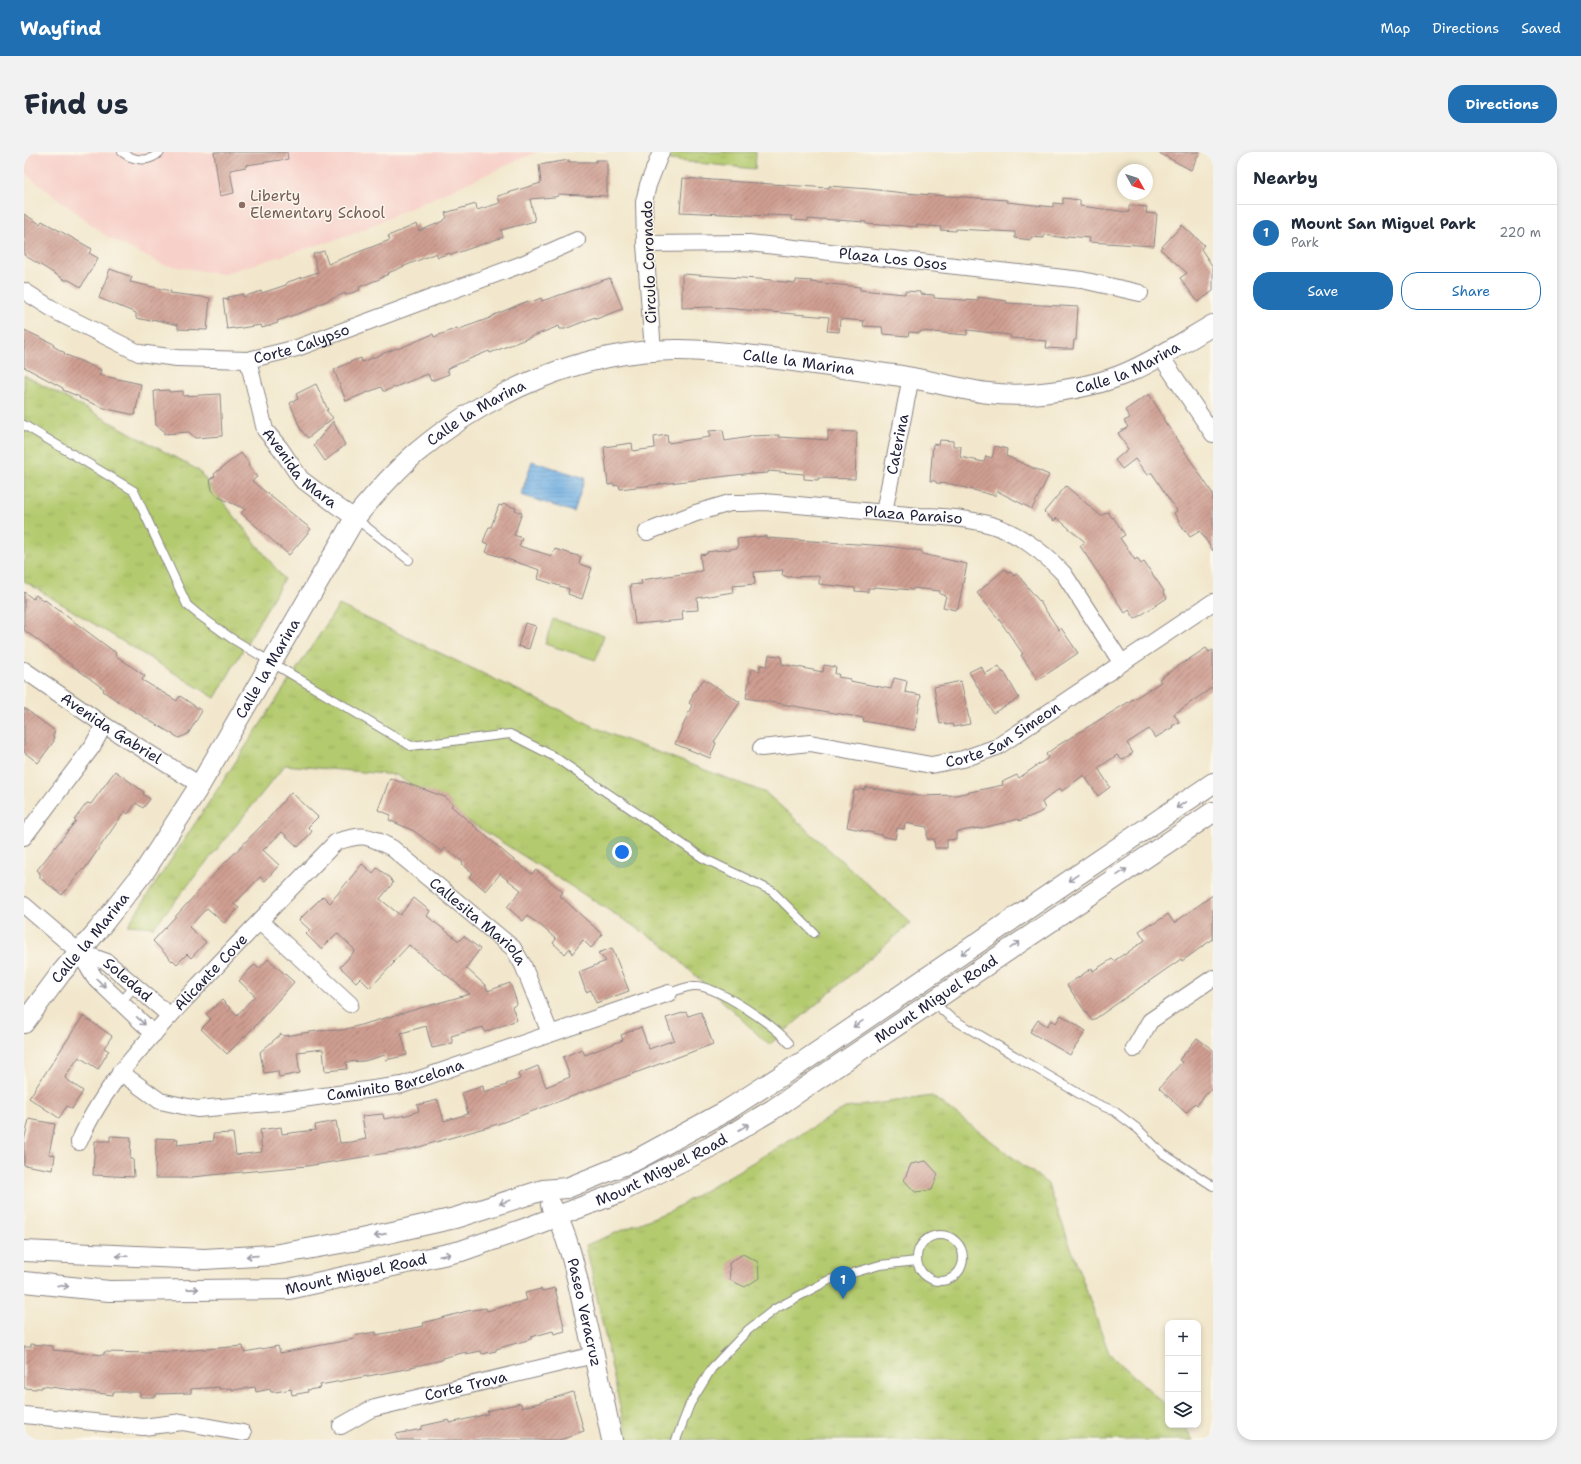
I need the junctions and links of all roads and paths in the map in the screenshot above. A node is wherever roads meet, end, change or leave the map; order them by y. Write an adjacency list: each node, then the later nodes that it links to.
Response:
1 (122, 152): 2 (lane)
2 (160, 152)
3 (661, 152): 5 (street, Circulo Coronado)
4 (577, 240): 11 (street, Corte Calypso)
5 (645, 244): 7 (street, Plaza Los Osos); 9 (street, Circulo Coronado)
6 (24, 291): 11 (street, Corte Calypso)
7 (1140, 293)
8 (1213, 325): 10 (street, Calle la Marina)
9 (653, 351): 12 (street, Calle la Marina); 16 (street, Calle la Marina)
10 (1160, 355): 12 (street, Calle la Marina); 14 (street)
11 (248, 360): 16 (street, Avenida Mara)
12 (911, 377): 15 (street, Caterina)
13 (24, 424): 20 (lane)
14 (1213, 434)
15 (884, 512): 17 (street, Plaza Paraiso); 21 (street, Plaza Paraiso)
16 (355, 518): 18 (lane); 20 (street, Calle la Marina)
17 (647, 532)
18 (409, 560)
19 (1213, 602): 21 (street, Corte San Simeon)
20 (270, 662): 26 (street, Calle la Marina); 32 (lane)
21 (1121, 662): 24 (street, Corte San Simeon)
22 (24, 670): 23 (street, Avenida Gabriel)
23 (104, 725): 26 (street, Avenida Gabriel); 28 (street)
24 (761, 748)
25 (1213, 783): 49 (street, Mount Miguel Road, one-way to 49)
26 (200, 785): 33 (street, Calle la Marina)
27 (1213, 812): 38 (street, Mount Miguel Road, one-way to 27)
28 (24, 836)
29 (370, 837): 31 (street, Alicante Cove); 42 (street, Callesita Mariola)
30 (24, 905): 33 (street, Soledad)
31 (260, 921): 39 (street); 40 (street, Alicante Cove)
32 (814, 933)
33 (79, 952): 35 (street, Soledad); 37 (street, Soledad, one-way to 37); 41 (street, Calle la Marina)
34 (1213, 978): 45 (street)
35 (135, 986): 37 (lane); 40 (street, Soledad)
36 (668, 994): 42 (street, Caminito Barcelona); 44 (lane)
37 (121, 1002): 43 (street, Soledad, one-way to 43)
38 (933, 1002): 48 (lane); 50 (street, Mount Miguel Road, one-way to 38)
39 (350, 1004)
40 (170, 1016): 43 (street, Alicante Cove)
41 (24, 1023)
42 (550, 1033): 46 (street, Caminito Barcelona)
43 (154, 1034): 46 (street, Alicante Cove)
44 (789, 1043)
45 (1134, 1049)
46 (120, 1072): 47 (street, Alicante Cove)
47 (79, 1142)
48 (1213, 1186)
49 (543, 1190): 50 (street, Paseo Veracruz); 51 (street, Mount Miguel Road, one-way to 51)
50 (558, 1216): 53 (street, Mount Miguel Road, one-way to 50); 54 (street, Paseo Veracruz)
51 (24, 1251)
52 (917, 1261): 52 (lane); 59 (lane)
53 (24, 1282)
54 (594, 1355): 56 (street, Corte Trova); 58 (street, Paseo Veracruz)
55 (24, 1415): 57 (street)
56 (342, 1426)
57 (243, 1433)
58 (612, 1440)
59 (676, 1440)

